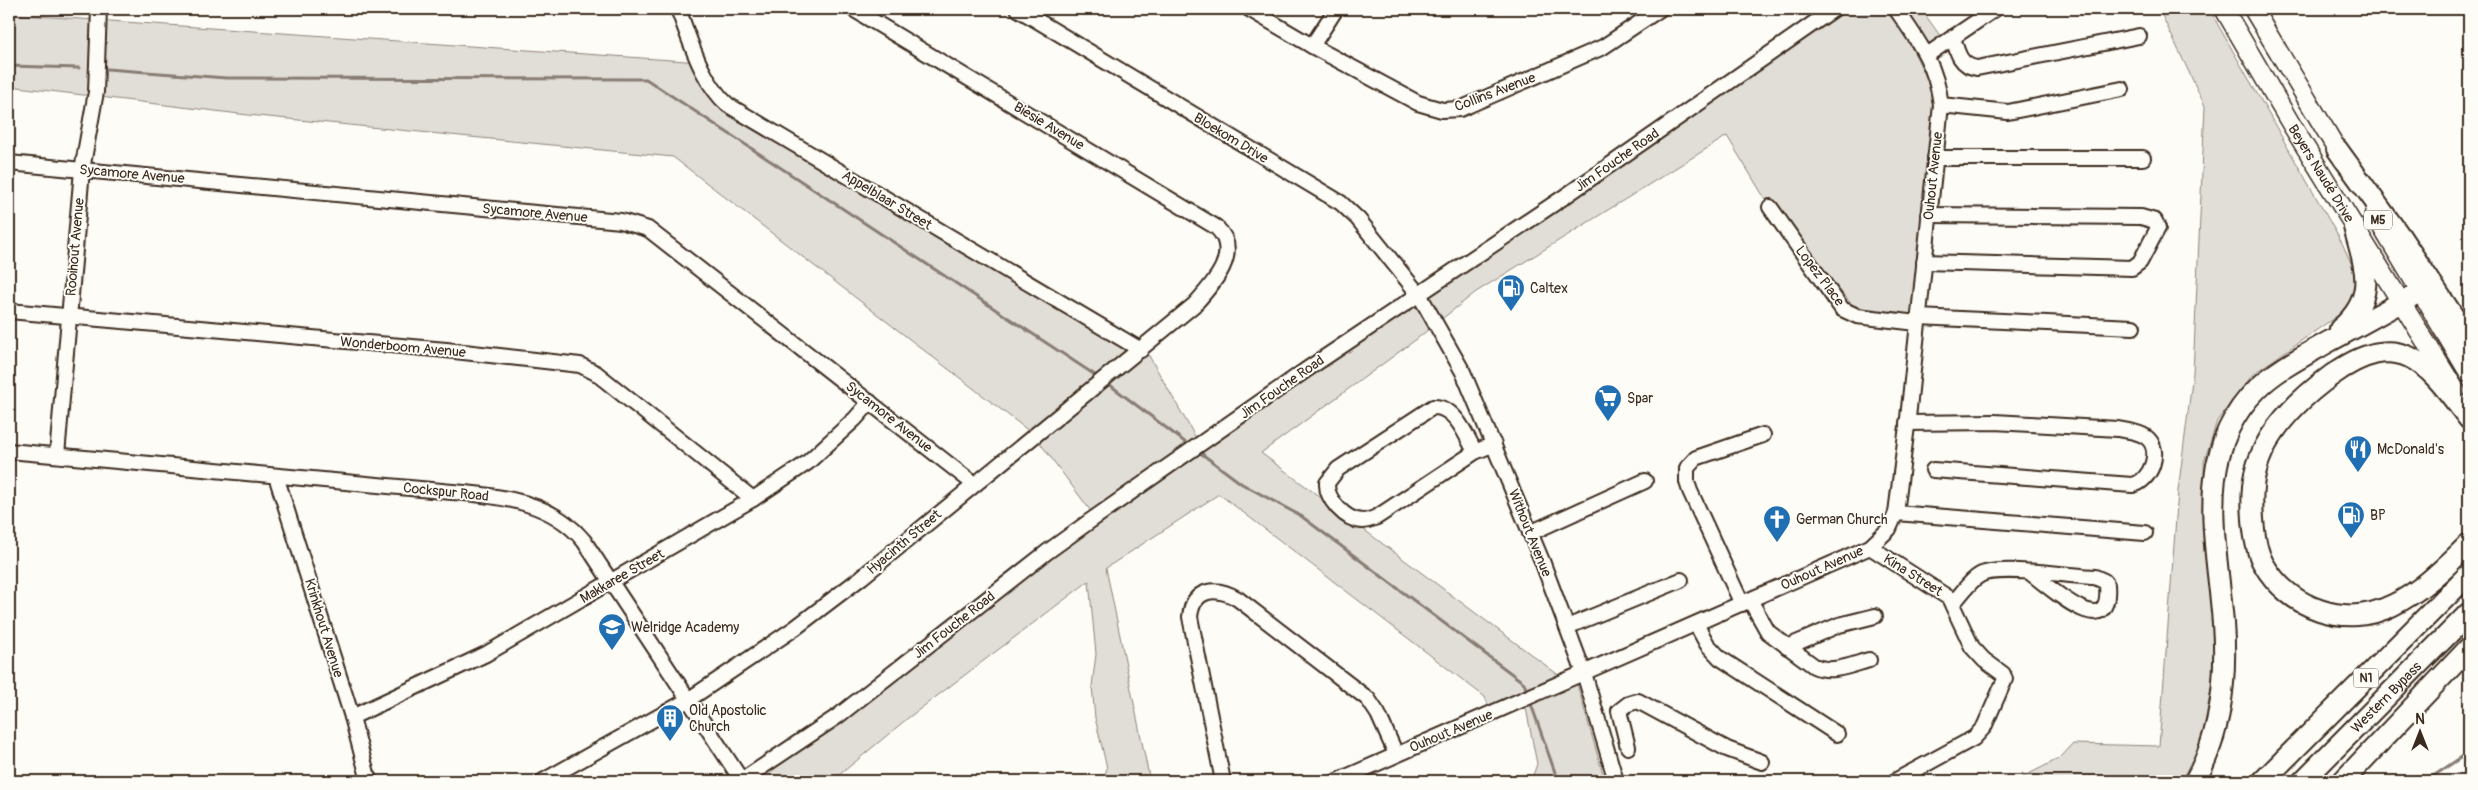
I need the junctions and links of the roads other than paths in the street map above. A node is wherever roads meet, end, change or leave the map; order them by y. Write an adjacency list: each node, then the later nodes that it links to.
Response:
1 (99, 9): 23 (street, Rooihout Avenue)
2 (678, 9): 37 (street, Appelblaar Street)
3 (853, 9): 27 (street, Biesie Avenue)
4 (1018, 9): 30 (street, Bloekom Drive)
5 (1249, 9): 15 (street, Collins Avenue)
6 (1336, 9): 15 (street)
7 (1660, 9): 15 (street, Collins Avenue)
8 (1834, 9): 30 (street, Jim Fouche Road)
9 (1896, 9): 16 (street, Ouhout Avenue)
10 (1995, 9): 14 (street)
11 (2224, 9): 26 (main road, Beyers Naudé Drive / M5)
12 (2253, 9): 19 (main road, Beyers Naudé Drive / M5)
13 (2140, 36): 14 (street)
14 (1953, 37): 16 (street)
15 (1312, 46)
16 (1927, 55): 18 (street, Ouhout Avenue)
17 (2122, 89): 18 (street)
18 (1941, 105): 20 (street, Ouhout Avenue)
19 (2337, 149): 29 (main road, Beyers Naudé Drive / M5); 36 (highway)
20 (1935, 158): 21 (street); 25 (street, Ouhout Avenue)
21 (2143, 158)
22 (9, 164): 23 (street, Sycamore Avenue)
23 (82, 170): 33 (street, Rooihout Avenue); 40 (street, Sycamore Avenue)
24 (1770, 207): 34 (street, Lopez Place)
25 (1929, 215): 28 (street, Ouhout Avenue); 28 (street)
26 (2354, 227): 31 (main road, Beyers Naudé Drive / M5); 38 (highway)
27 (1227, 257): 37 (street, Hyacinth Street)
28 (1924, 262): 34 (street, Ouhout Avenue)
29 (2420, 292): 31 (highway); 39 (main road, Beyers Naudé Drive / M5)
30 (1420, 296): 45 (street, Without Avenue); 85 (street, Jim Fouche Road)
31 (2401, 302): 38 (highway); 41 (main road, Beyers Naudé Drive / M5)
32 (9, 311): 33 (street, Wonderboom Avenue)
33 (68, 316): 48 (street, Rooihout Avenue); 53 (street, Wonderboom Avenue)
34 (1918, 320): 35 (street, Lopez Place); 43 (street, Ouhout Avenue)
35 (2133, 327)
36 (2469, 340)
37 (1141, 350): 52 (street, Hyacinth Street)
38 (2314, 351): 90 (highway)
39 (2469, 373)
40 (870, 402): 52 (street, Sycamore Avenue); 53 (street, Makkaree Street)
41 (2469, 413)
42 (2469, 419): 57 (highway)
43 (1908, 423): 49 (street); 54 (street, Ouhout Avenue)
44 (1763, 435): 63 (street)
45 (1494, 444): 47 (street); 55 (street, Without Avenue)
46 (9, 451): 48 (street, Cockspur Road)
47 (1475, 452): 47 (street)
48 (56, 455): 50 (street, Cockspur Road)
49 (1933, 470)
50 (276, 476): 62 (street, Cockspur Road); 77 (street, Krinkhout Avenue)
51 (1645, 481): 55 (street)
52 (974, 484): 75 (street, Hyacinth Street)
53 (753, 499): 62 (street, Makkaree Street)
54 (1896, 513): 56 (street); 58 (street, Ouhout Avenue)
55 (1530, 533): 68 (street, Without Avenue)
56 (2145, 533)
57 (2469, 544)
58 (1870, 547): 63 (street, Ouhout Avenue); 64 (street, Kina Street)
59 (2029, 572): 59 (street); 64 (street)
60 (2469, 574): 91 (highway, Western Bypass / N1)
61 (1681, 580): 68 (street)
62 (612, 582): 75 (street, Cockspur Road); 77 (street, Makkaree Street)
63 (1746, 602): 67 (street, Ouhout Avenue); 69 (street)
64 (1953, 603): 89 (street, Kina Street)
65 (2469, 613): 92 (highway, Western Bypass / N1)
66 (1874, 616): 69 (street)
67 (1696, 624): 73 (street, Ouhout Avenue); 79 (street)
68 (1567, 627): 73 (street, Without Avenue)
69 (1786, 646): 72 (street)
70 (2469, 648): 74 (highway)
71 (2469, 658): 74 (highway)
72 (1869, 660)
73 (1584, 673): 78 (street, Without Avenue); 81 (street, Ouhout Avenue)
74 (2432, 685): 93 (highway)
75 (688, 700): 84 (street, Hyacinth Street); 85 (street, Cockspur Road)
76 (1619, 711): 78 (street); 80 (street); 82 (street)
77 (352, 717): 83 (street, Krinkhout Avenue)
78 (1599, 719): 88 (street, Without Avenue)
79 (1837, 734)
80 (1628, 747)
81 (1396, 754): 86 (street, Ouhout Avenue); 87 (street, Ouhout Avenue)
82 (1762, 762)
83 (369, 781)
84 (543, 781)
85 (742, 781)
86 (1223, 781)
87 (1337, 781)
88 (1616, 781)
89 (1895, 781)
90 (2195, 781)
91 (2263, 781)
92 (2302, 781)
93 (2343, 781)

